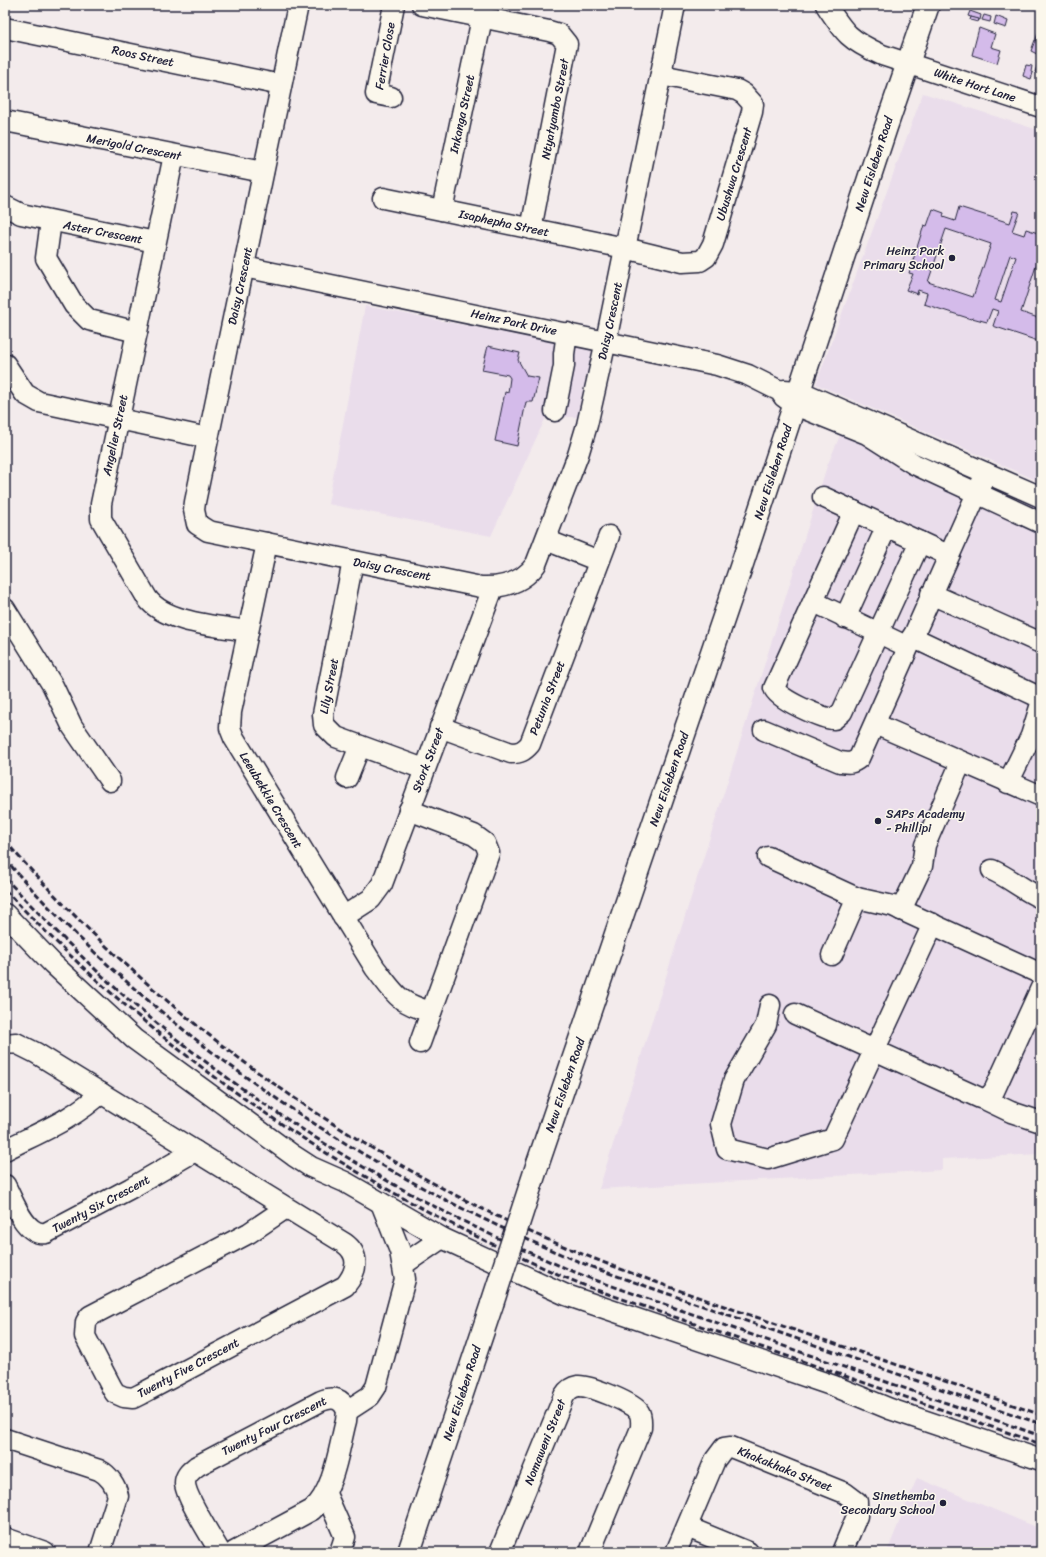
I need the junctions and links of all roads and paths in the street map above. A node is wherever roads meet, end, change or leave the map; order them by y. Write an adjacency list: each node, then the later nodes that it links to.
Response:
1 (298, 5): 11 (street, Daisy Crescent)
2 (394, 5): 12 (street, Ferrier Close)
3 (422, 5): 7 (street, Ntyatyambo Street)
4 (675, 5): 10 (street, Daisy Crescent)
5 (826, 5): 9 (street, White Hart Lane)
6 (928, 5): 9 (main road, New Eisleben Road)
7 (482, 18): 19 (street, Inkanga Street); 21 (street, Ntyatyambo Street)
8 (5, 28): 11 (street, Roos Street)
9 (908, 63): 13 (street, White Hart Lane); 29 (main road, New Eisleben Road)
10 (661, 75): 23 (street, Daisy Crescent); 23 (street, Ubushwa Crescent)
11 (281, 85): 16 (street, Daisy Crescent)
12 (391, 97)
13 (1041, 107)
14 (5, 121): 15 (street, Merigold Crescent)
15 (174, 155): 16 (street, Merigold Crescent); 22 (street, Angelier Street)
16 (263, 172): 24 (street, Daisy Crescent)
17 (383, 198): 19 (street, Isaphepha Street)
18 (5, 206): 20 (street, Aster Crescent)
19 (442, 210): 21 (street, Isaphepha Street)
20 (51, 221): 22 (street, Aster Crescent); 25 (street, Aster Crescent)
21 (531, 229): 23 (street, Isaphepha Street)
22 (155, 242): 25 (street, Angelier Street)
23 (625, 248): 27 (street, Daisy Crescent)
24 (244, 267): 26 (street, Heinz Park Drive); 32 (street, Daisy Crescent)
25 (137, 332): 31 (street, Angelier Street)
26 (567, 333): 27 (street, Heinz Park Drive); 30 (street)
27 (606, 341): 29 (street, Heinz Park Drive); 42 (street, Daisy Crescent)
28 (5, 364): 31 (street)
29 (791, 396): 33 (street, Heinz Park Drive); 109 (main road, New Eisleben Road, bridge)
30 (555, 411)
31 (118, 419): 32 (street); 53 (street, Angelier Street)
32 (208, 438): 44 (street, Daisy Crescent)
33 (890, 440): 34 (street); 35 (street)
34 (986, 473): 35 (street); 37 (street)
35 (976, 494): 39 (street); 45 (street)
36 (823, 497): 38 (street)
37 (1041, 497)
38 (854, 511): 40 (street); 50 (street)
39 (1041, 523)
40 (887, 526): 43 (street); 52 (street)
41 (609, 536): 47 (street, Petunia Street)
42 (546, 540): 47 (street); 48 (street, Daisy Crescent)
43 (920, 542): 45 (street); 54 (street)
44 (266, 543): 46 (street, Daisy Crescent); 53 (street, Leeubekkie Crescent)
45 (948, 555): 49 (street)
46 (354, 561): 48 (street, Daisy Crescent); 63 (street, Lily Street)
47 (599, 561): 60 (street, Petunia Street)
48 (493, 588): 60 (street, Stork Street)
49 (932, 594): 55 (street); 56 (street)
50 (814, 602): 52 (street); 54 (street)
51 (5, 609): 67 (street)
52 (845, 618): 54 (street)
53 (248, 631): 77 (street, Leeubekkie Crescent)
54 (878, 633): 55 (street)
55 (910, 642): 57 (street); 59 (street)
56 (1041, 643)
57 (1041, 698)
58 (1041, 704): 62 (street)
59 (875, 724): 61 (street); 64 (street)
60 (440, 727): 65 (street, Stork Street)
61 (764, 730)
62 (1036, 738): 68 (street)
63 (360, 746): 65 (street, Lily Street); 66 (street)
64 (961, 762): 68 (street); 75 (street)
65 (424, 769): 70 (street, Stork Street)
66 (347, 778)
67 (110, 781)
68 (1008, 783): 69 (street)
69 (1041, 796)
70 (409, 810): 77 (street, Stork Street); 83 (street)
71 (768, 857): 73 (street)
72 (992, 870): 74 (street)
73 (857, 898): 75 (street); 79 (street)
74 (1041, 898)
75 (901, 910): 78 (street)
76 (5, 914): 94 (street)
77 (343, 917): 83 (street, Leeubekkie Crescent)
78 (933, 924): 80 (street); 87 (street)
79 (832, 956)
80 (1041, 974)
81 (1041, 988): 89 (street)
82 (770, 1005): 87 (street)
83 (431, 1012): 85 (street)
84 (795, 1014): 87 (street)
85 (420, 1043)
86 (5, 1044): 88 (street, Twenty Five Crescent)
87 (874, 1051): 89 (street)
88 (101, 1093): 91 (street); 92 (street, Twenty Five Crescent)
89 (984, 1099): 90 (street)
90 (1041, 1122)
91 (5, 1150)
92 (195, 1151): 93 (street, Twenty Six Crescent); 95 (street, Twenty Five Crescent)
93 (5, 1185)
94 (381, 1203): 96 (street); 97 (street)
95 (286, 1208): 95 (street, Twenty Five Crescent)
96 (442, 1238): 97 (street); 100 (street)
97 (404, 1264): 98 (street)
98 (347, 1411): 101 (street); 106 (street, Twenty Four Crescent)
99 (5, 1439): 105 (street)
100 (1041, 1460)
101 (326, 1494): 107 (street); 108 (street)
102 (686, 1527): 112 (street, Khakakhaka Street); 113 (street); 114 (street, Khakakhaka Street)
103 (8, 1544): 104 (street)
104 (45, 1552)
105 (100, 1552)
106 (220, 1552)
107 (234, 1552)
108 (340, 1552)
109 (409, 1552)
110 (500, 1552): 111 (street, Nomaweni Street)
111 (590, 1552)
112 (676, 1552)
113 (748, 1552)
114 (842, 1552)

